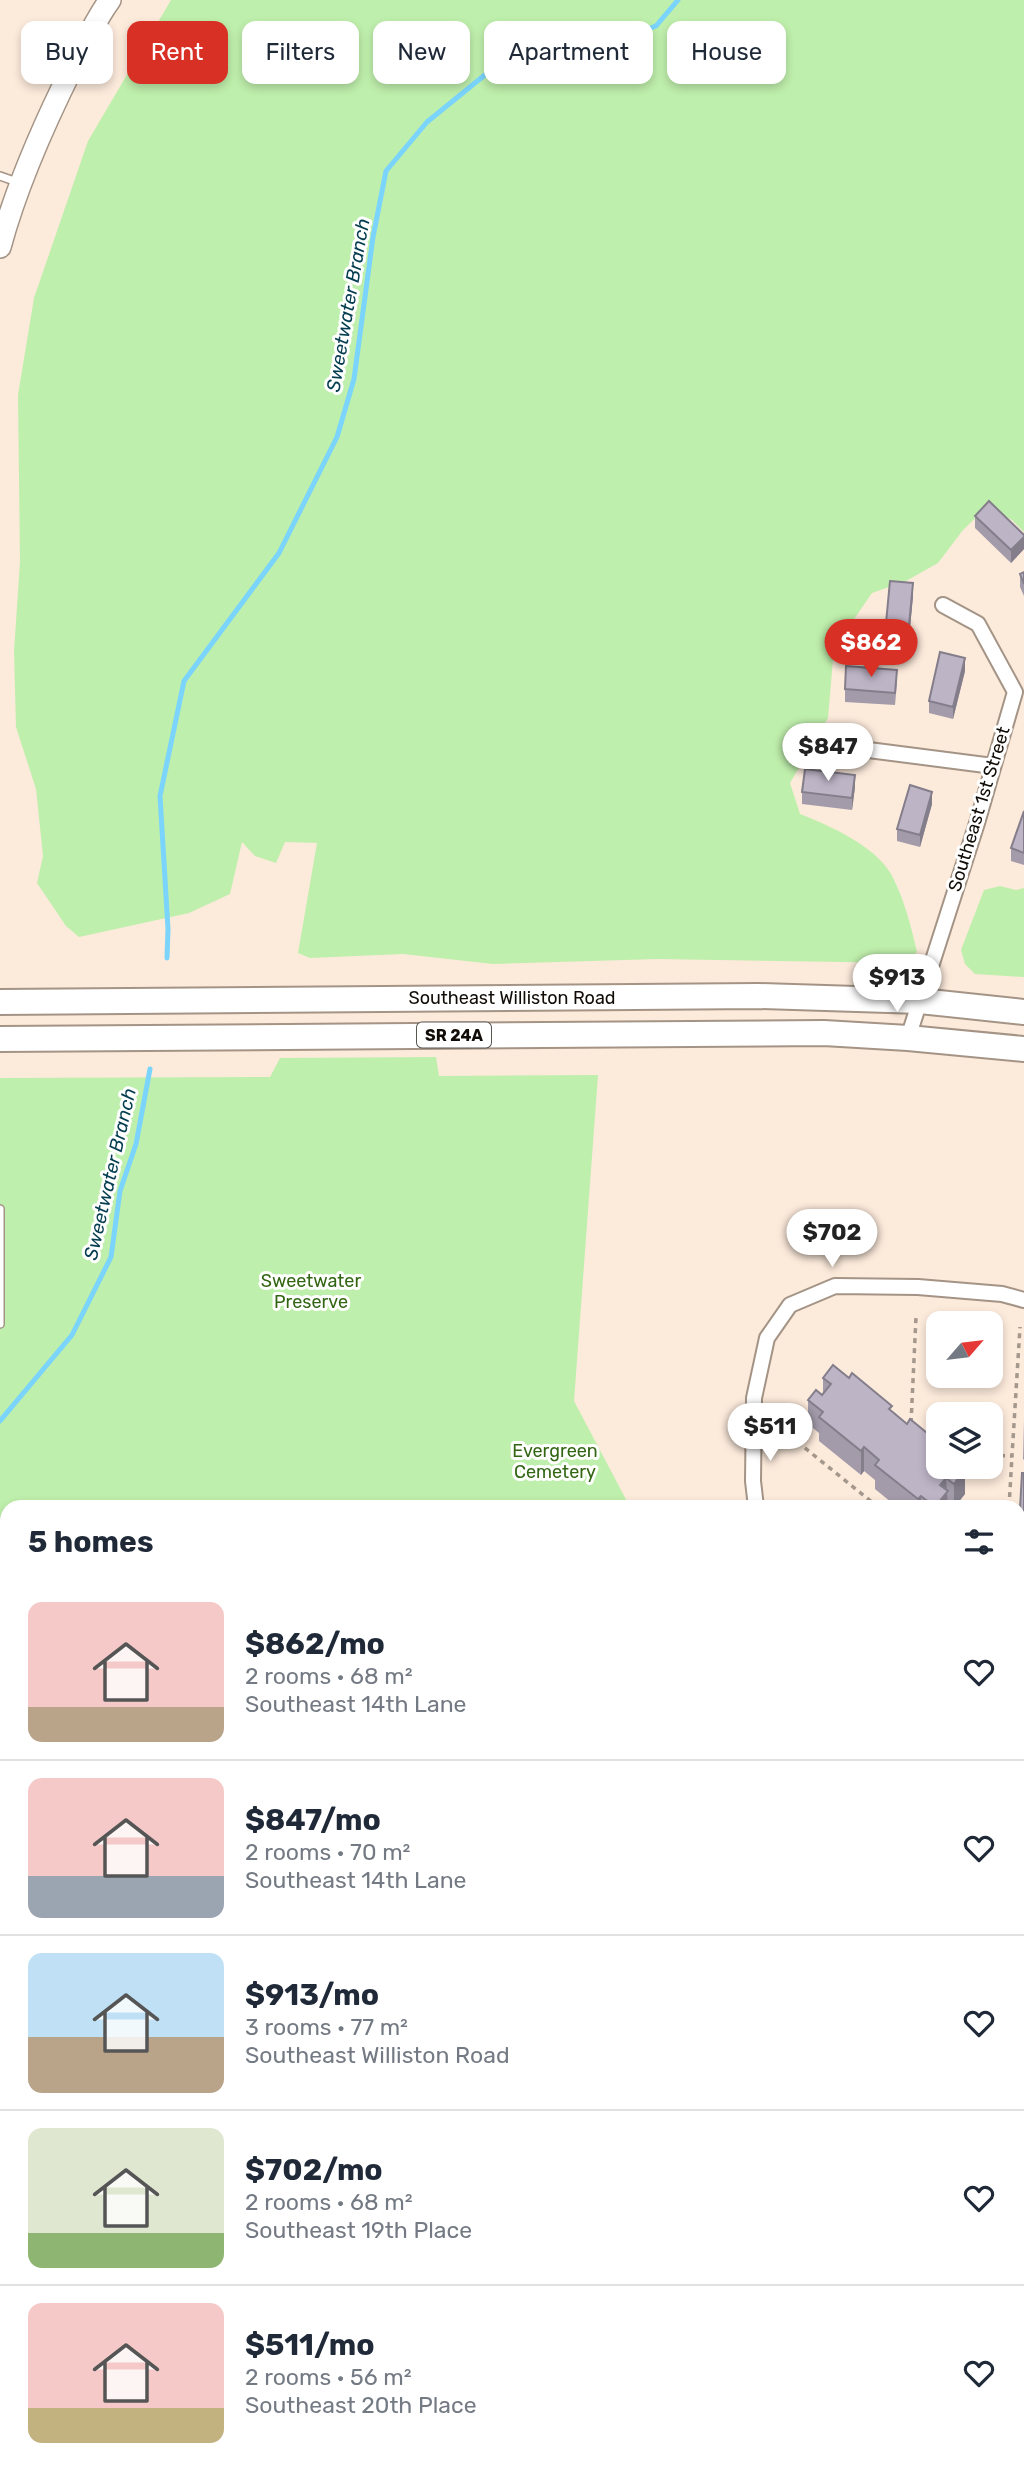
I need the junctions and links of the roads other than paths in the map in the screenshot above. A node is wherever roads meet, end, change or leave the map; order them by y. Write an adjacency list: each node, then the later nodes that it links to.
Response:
1 (110, 0): 2 (main road)
2 (10, 179): 3 (main road)
3 (0, 247)
4 (943, 605): 6 (street, Southeast 1st Street)
5 (853, 748): 6 (street)
6 (993, 766): 7 (street, Southeast 1st Street)
7 (920, 1001): 8 (highway, Southeast Williston Road / SR 24A); 9 (highway, Southeast Williston Road / SR 24A); 10 (street, Southeast 1st Street)
8 (0, 1002)
9 (1024, 1012)
10 (908, 1038): 11 (highway, Southeast Williston Road / SR 24A); 12 (highway, Southeast Williston Road / SR 24A)
11 (0, 1039)
12 (1024, 1049)
13 (0, 1209): 15 (lane)
14 (1024, 1300): 16 (street)
15 (0, 1324)
16 (755, 1500)

